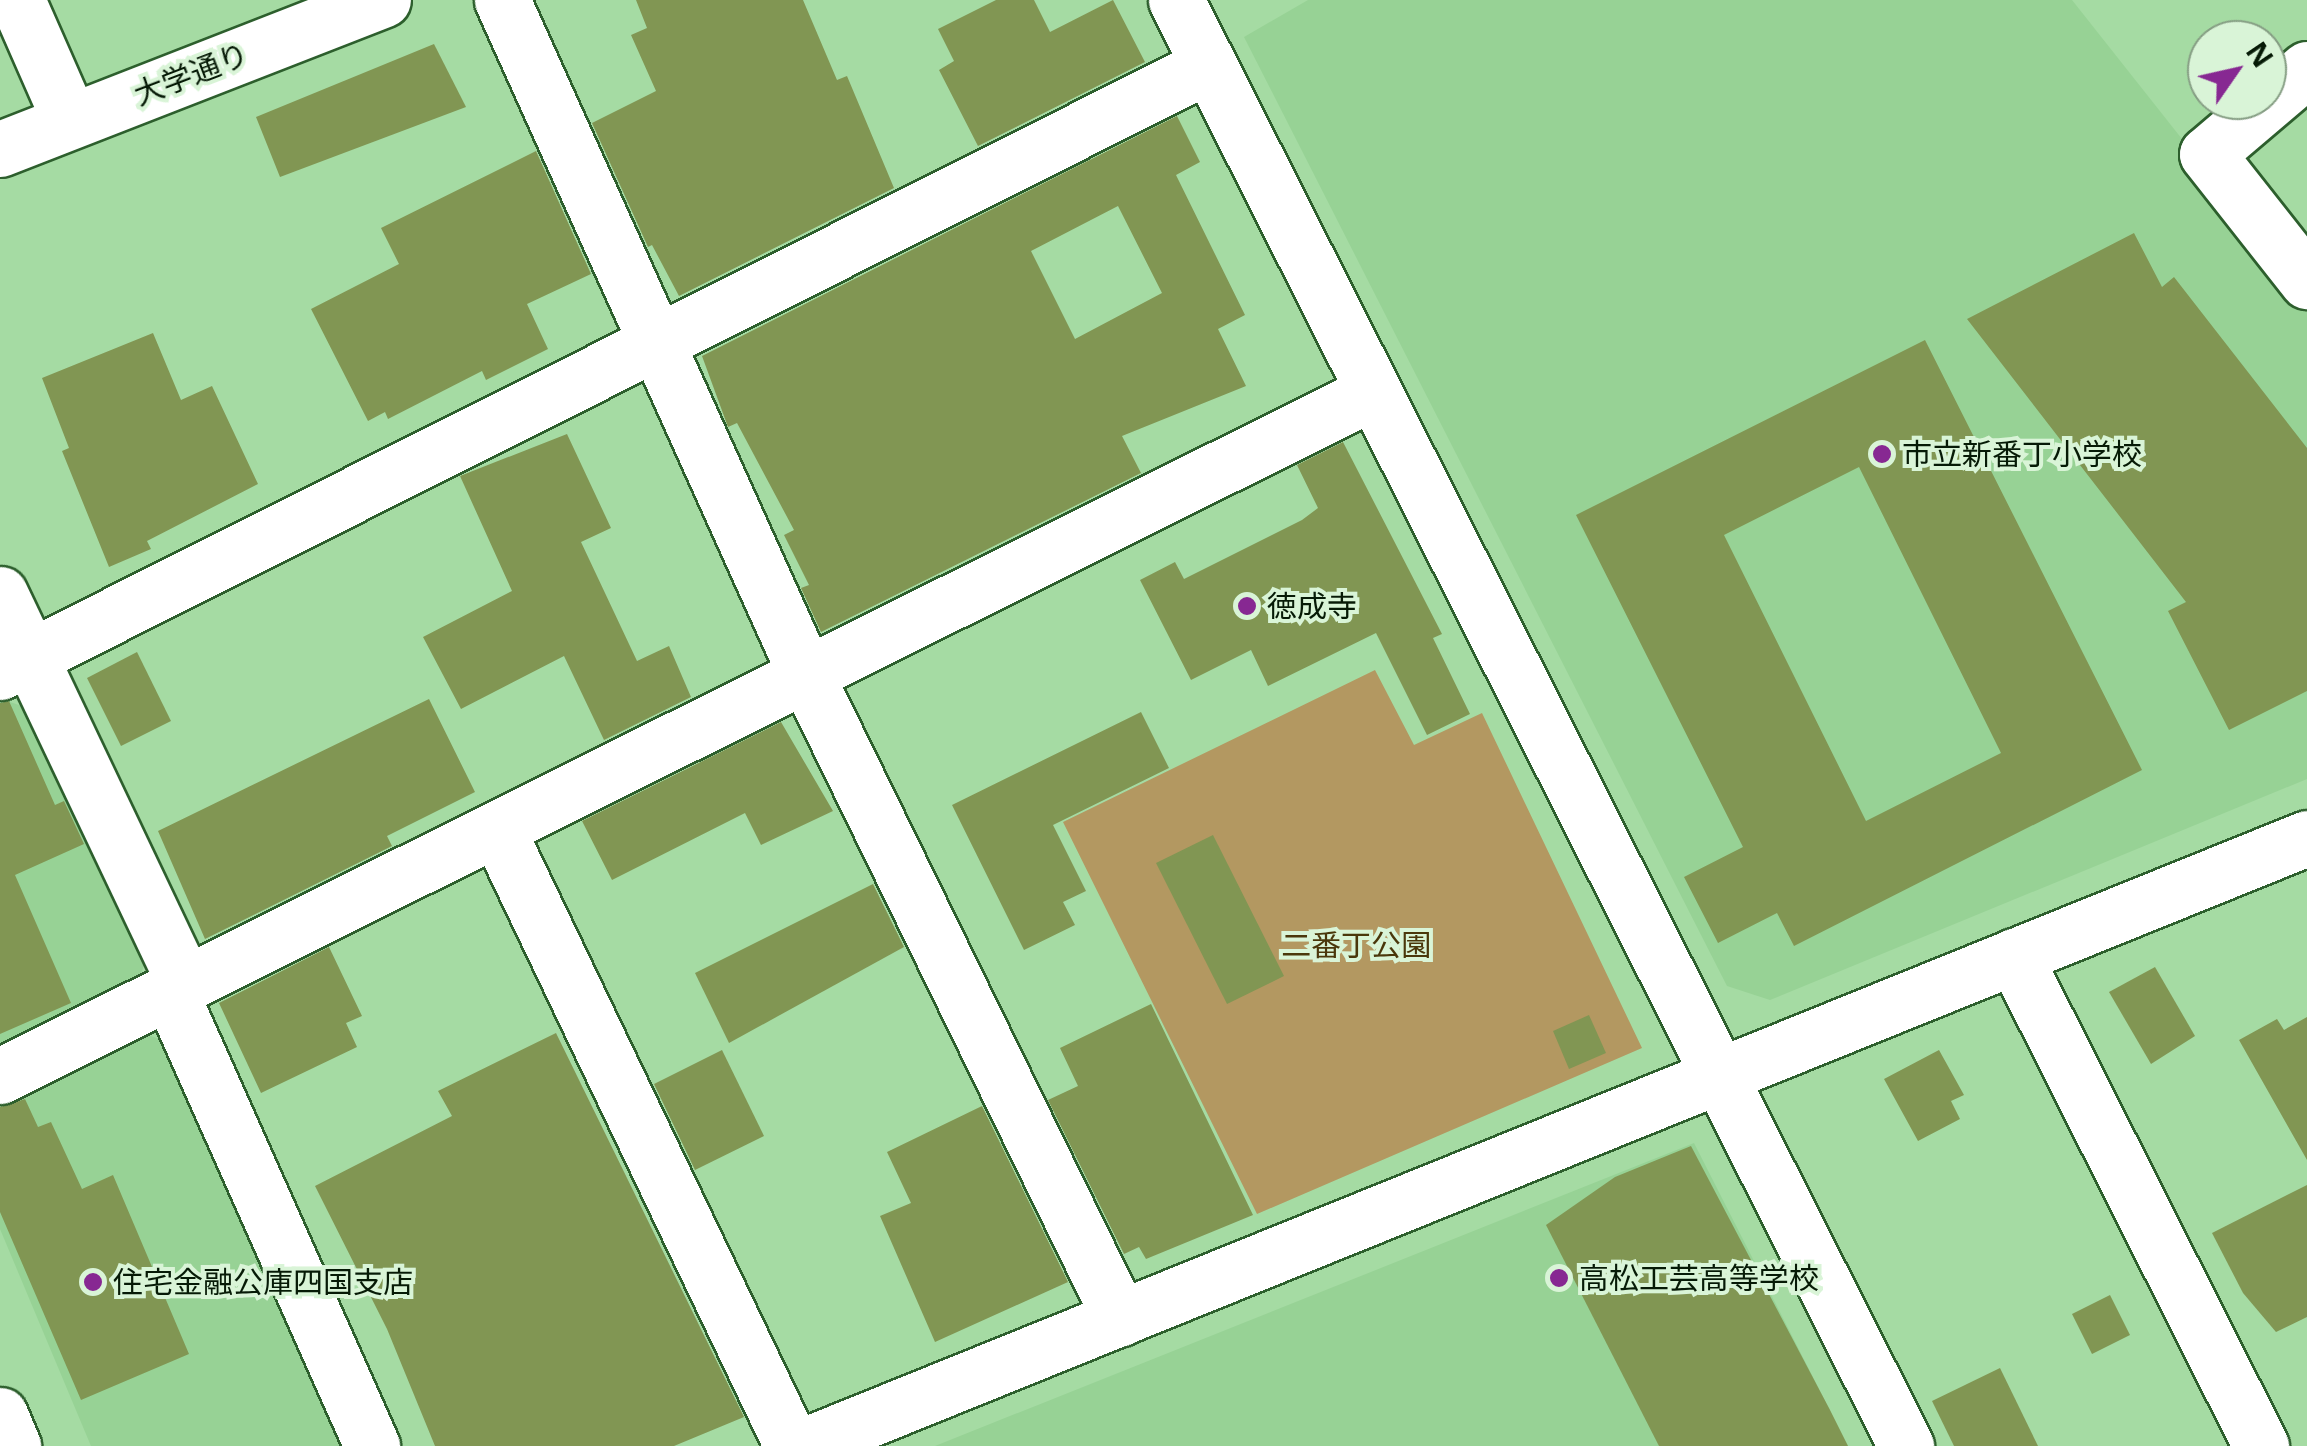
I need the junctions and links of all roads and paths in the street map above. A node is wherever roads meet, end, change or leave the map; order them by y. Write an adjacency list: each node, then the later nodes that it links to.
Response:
1 (18, 0): 7 (street)
2 (382, 0): 7 (street, 大学通り)
3 (502, 0): 10 (street)
4 (1176, 0): 5 (street)
5 (1208, 65): 10 (street); 11 (street)
6 (2307, 69): 9 (street)
7 (70, 121): 8 (street, 大学通り)
8 (0, 148)
9 (2307, 282)
10 (654, 348): 13 (street); 14 (street)
11 (1373, 392): 14 (street); 19 (street)
12 (0, 594): 13 (street)
13 (14, 665): 18 (street)
14 (806, 675): 15 (street); 21 (street)
15 (497, 829): 18 (street); 25 (street)
16 (2307, 838): 17 (street)
17 (2014, 956): 19 (street); 28 (street)
18 (178, 988): 20 (street); 24 (street)
19 (1718, 1074): 21 (street); 27 (street)
20 (0, 1076)
21 (1120, 1318): 26 (street)
22 (0, 1415): 23 (street)
23 (13, 1446)
24 (372, 1446)
25 (792, 1446)
26 (803, 1446)
27 (1906, 1446)
28 (2261, 1446)

